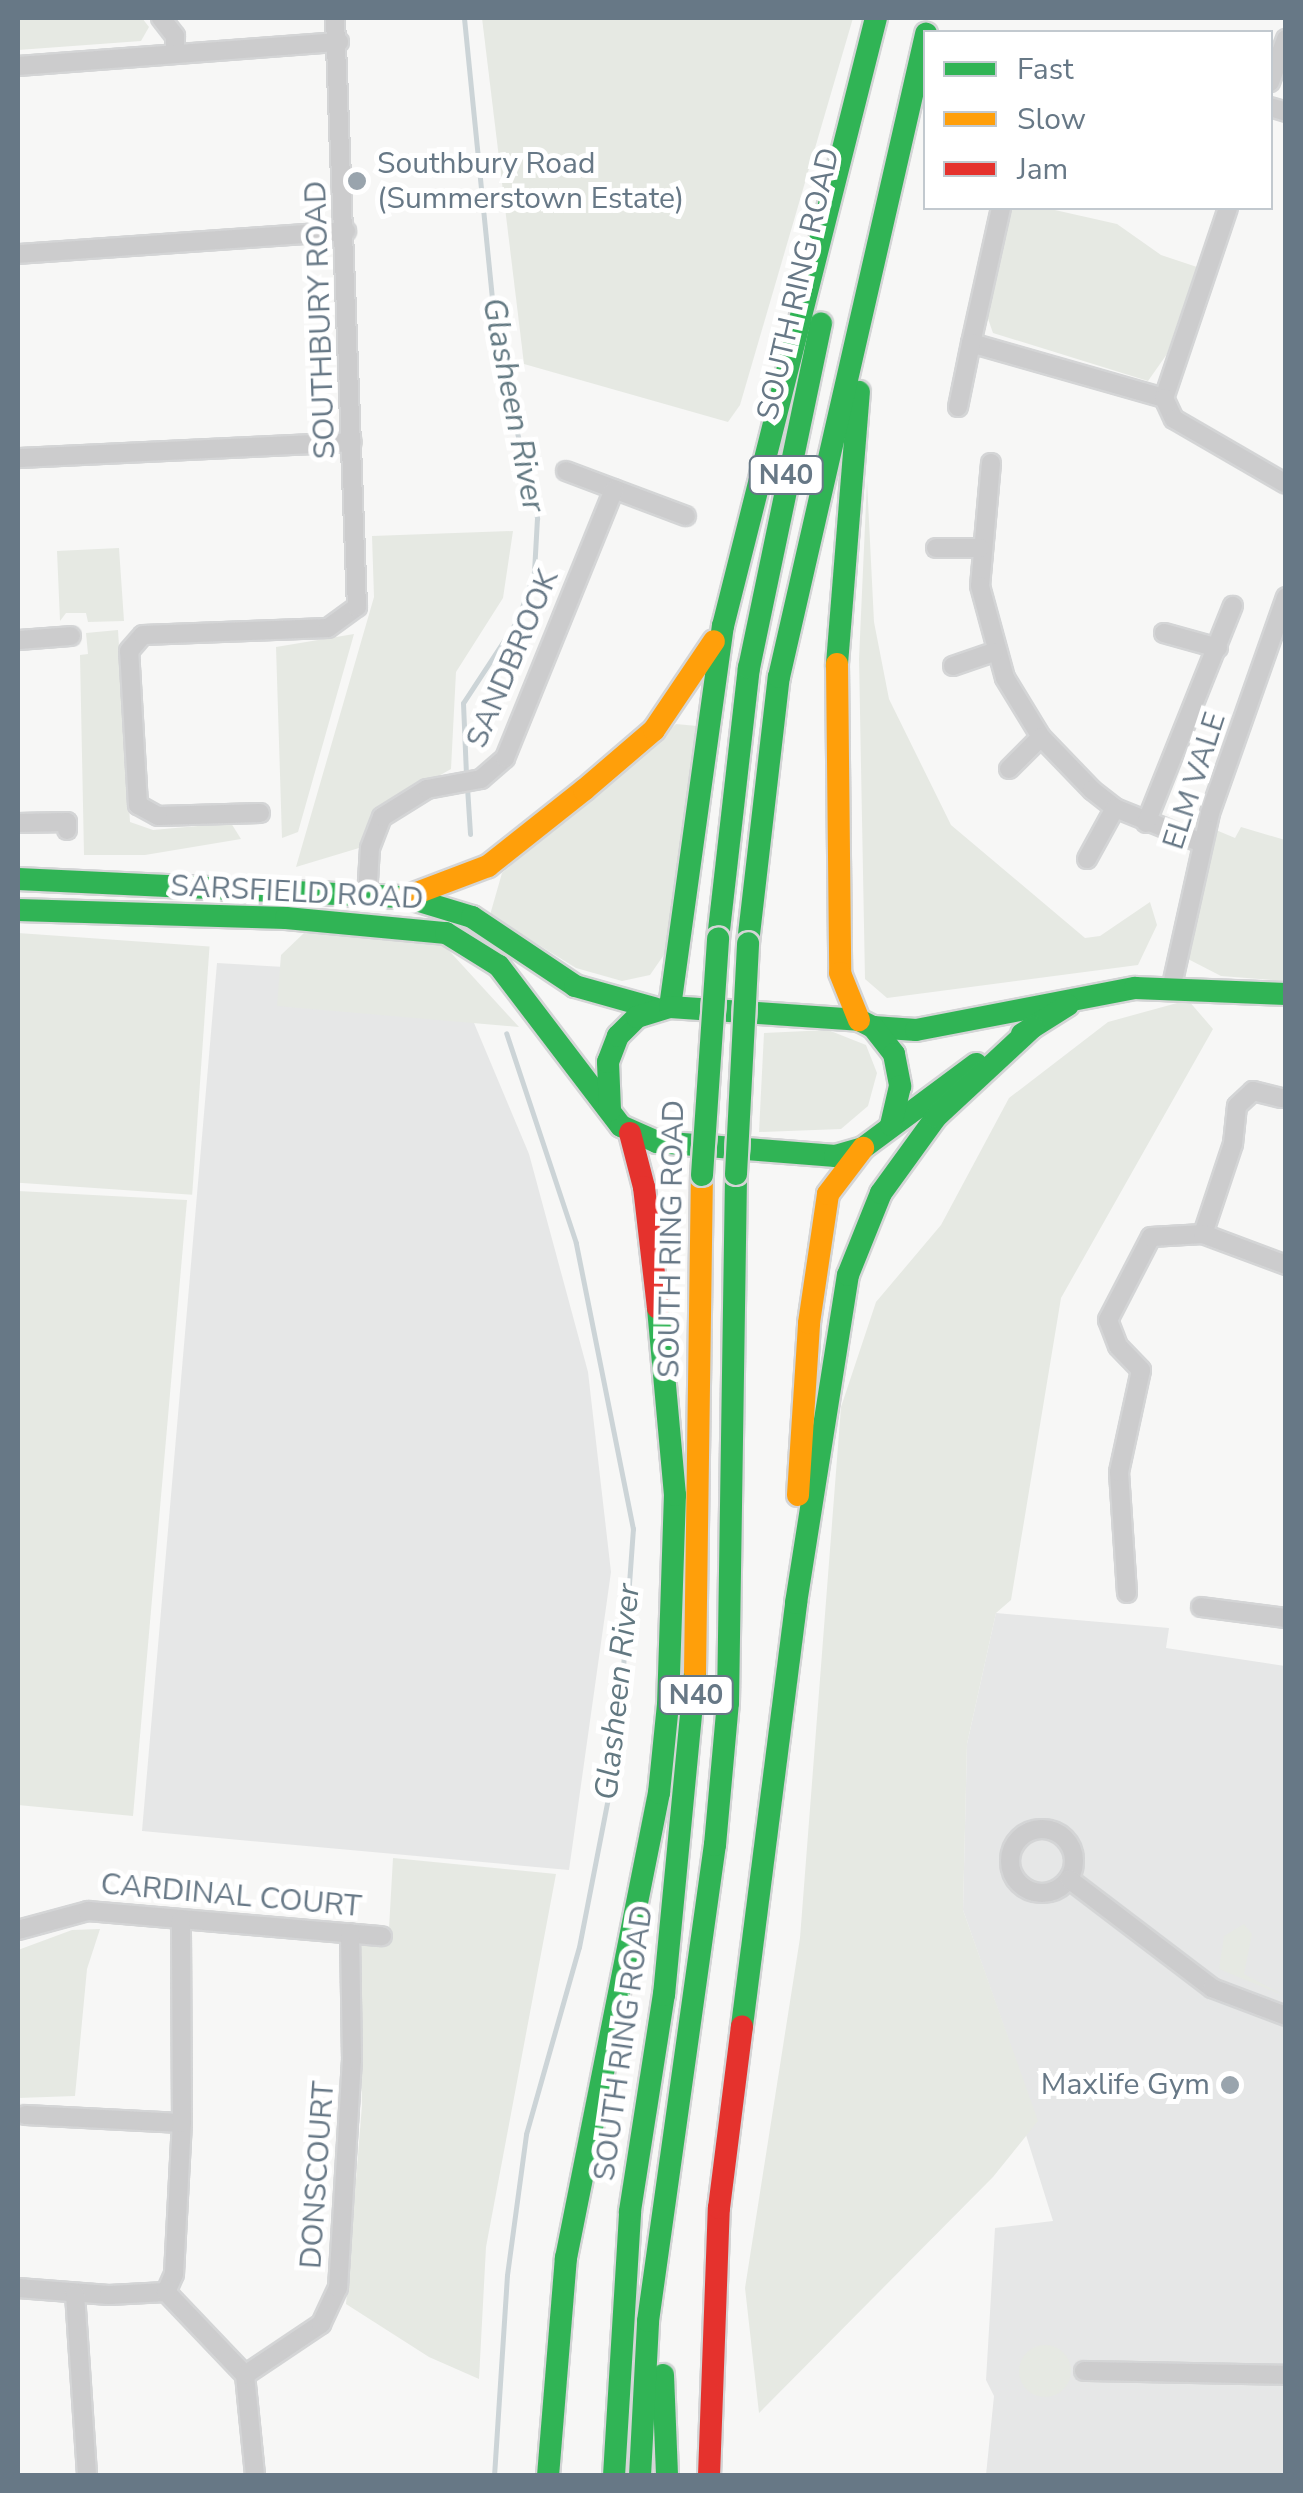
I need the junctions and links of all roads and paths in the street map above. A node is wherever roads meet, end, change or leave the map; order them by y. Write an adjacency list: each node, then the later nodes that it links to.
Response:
1 (161, 18): 8 (street)
2 (334, 18): 6 (street, SOUTHBURY ROAD)
3 (876, 18): 30 (main road)
4 (893, 18): 76 (main road, SOUTH RING ROAD / N40, bridge)
5 (1286, 39): 10 (street)
6 (339, 42): 8 (street); 13 (street, SOUTHBURY ROAD)
7 (923, 46): 15 (main road, SOUTH RING ROAD / N40)
8 (175, 51): 9 (street)
9 (18, 66)
10 (1273, 74)
11 (1001, 210): 16 (street)
12 (1227, 210): 17 (street)
13 (346, 232): 14 (street); 19 (street, SOUTHBURY ROAD)
14 (18, 254)
15 (872, 263): 54 (main road); 75 (main road, SOUTH RING ROAD / N40, bridge)
16 (971, 343): 17 (street); 18 (street)
17 (1164, 398): 23 (street)
18 (958, 407)
19 (352, 442): 20 (street); 40 (street, SOUTHBURY ROAD)
20 (18, 458)
21 (992, 463): 27 (street)
22 (566, 471): 24 (street)
23 (1284, 483)
24 (614, 489): 25 (street); 47 (street, SANDBROOK)
25 (686, 516)
26 (936, 548): 27 (street)
27 (980, 548): 35 (street)
28 (1286, 597): 44 (street, ELM VALE)
29 (1233, 606): 34 (street)
30 (723, 626): 48 (main road); 53 (main road)
31 (1164, 633): 34 (street)
32 (70, 636): 33 (street)
33 (18, 640)
34 (1218, 648): 42 (street)
35 (994, 652): 36 (street); 37 (street)
36 (953, 666)
37 (1041, 737): 38 (street); 39 (street)
38 (1009, 769)
39 (1114, 808): 42 (street); 45 (street)
40 (260, 813)
41 (18, 822): 43 (street)
42 (1146, 823): 44 (street)
43 (67, 830)
44 (1202, 843): 50 (street, ELM VALE)
45 (1087, 858)
46 (18, 879): 47 (main road, SARSFIELD ROAD)
47 (368, 896): 48 (main road, SARSFIELD ROAD)
48 (406, 897): 53 (main road, SARSFIELD ROAD)
49 (18, 910): 57 (main road, SARSFIELD ROAD)
50 (1172, 985): 51 (main road); 52 (main road)
51 (1286, 994)
52 (1068, 1004): 54 (main road); 55 (main road)
53 (662, 1008): 54 (main road, SARSFIELD ROAD); 57 (main road)
54 (866, 1023): 58 (main road)
55 (1033, 1027): 58 (main road); 64 (main road)
56 (1280, 1098): 61 (street)
57 (610, 1111): 59 (main road, SARSFIELD ROAD)
58 (891, 1125): 60 (main road)
59 (630, 1133): 60 (main road); 85 (main road)
60 (862, 1148): 64 (main road)
61 (1203, 1234): 62 (street); 63 (street)
62 (1286, 1264)
63 (1127, 1593)
64 (796, 1603): 90 (main road)
65 (1202, 1607): 66 (street)
66 (1286, 1618)
67 (1069, 1879): 72 (street)
68 (182, 1920): 69 (street, CARDINAL COURT); 70 (street, CARDINAL COURT); 74 (street)
69 (18, 1930)
70 (350, 1933): 71 (street, CARDINAL COURT); 82 (street, DONSCOURT)
71 (382, 1936)
72 (1286, 2016)
73 (25, 2116): 74 (street)
74 (182, 2123): 78 (street)
75 (668, 2156): 88 (main road, SOUTH RING ROAD / N40); 89 (main road)
76 (630, 2211): 86 (main road); 87 (main road, SOUTH RING ROAD / N40)
77 (18, 2288): 79 (street)
78 (166, 2292): 79 (street); 82 (street)
79 (75, 2294): 83 (street)
80 (1084, 2371): 81 (street)
81 (1286, 2374)
82 (245, 2375): 84 (street)
83 (87, 2476)
84 (255, 2476)
85 (548, 2476)
86 (593, 2476)
87 (614, 2476)
88 (640, 2476)
89 (667, 2476)
90 (709, 2476)

